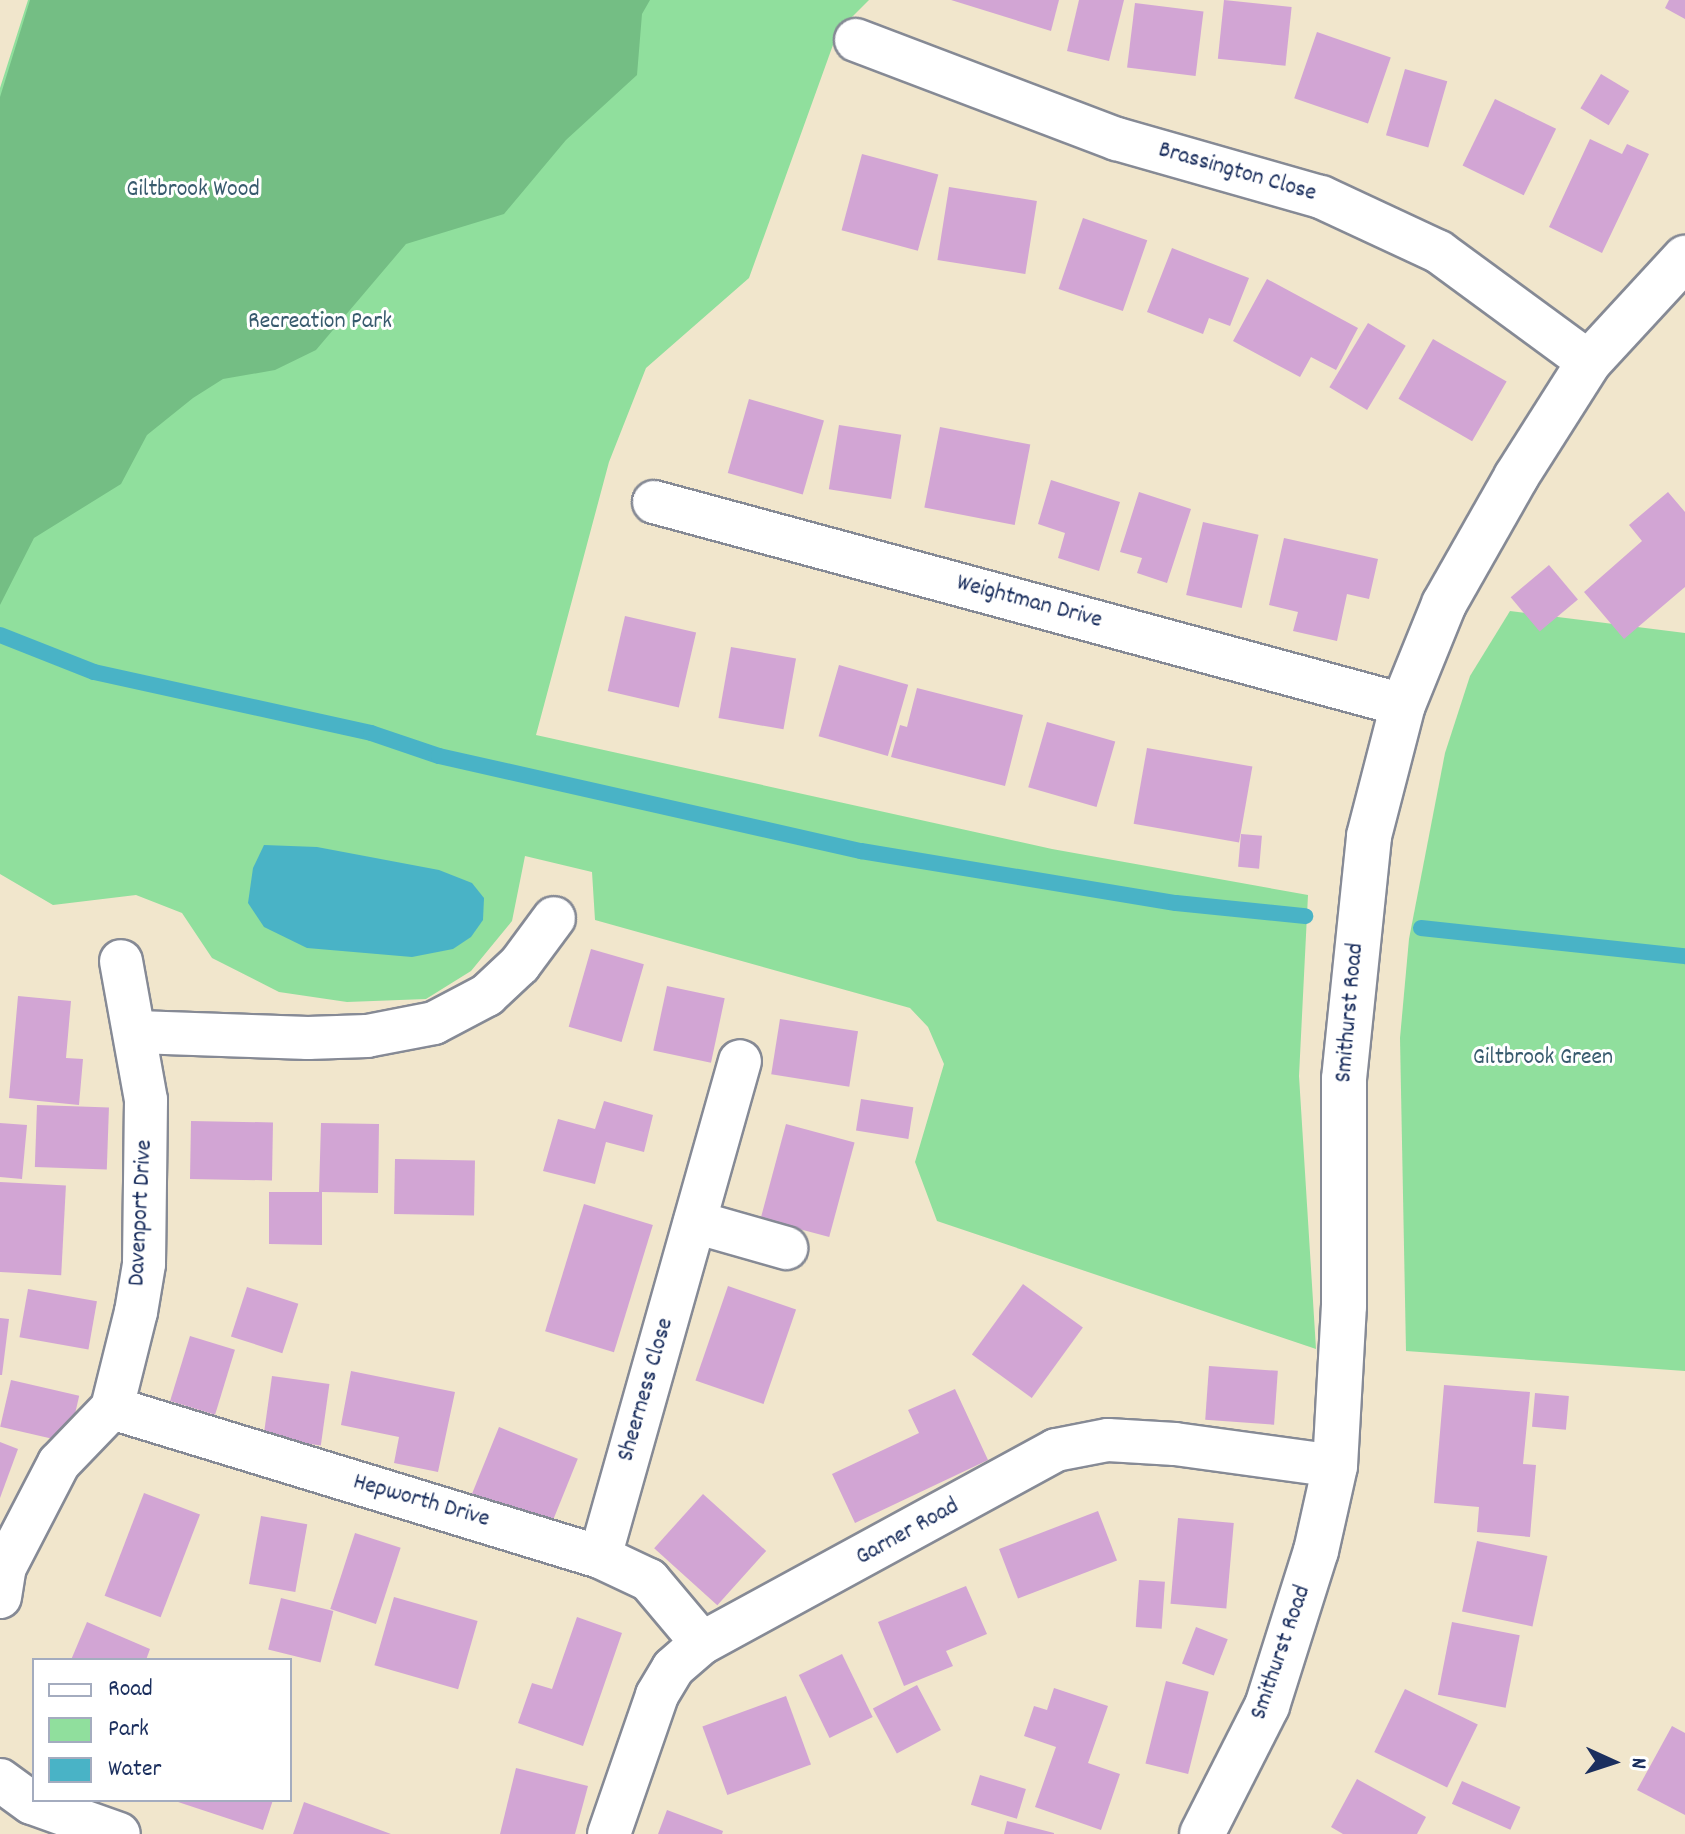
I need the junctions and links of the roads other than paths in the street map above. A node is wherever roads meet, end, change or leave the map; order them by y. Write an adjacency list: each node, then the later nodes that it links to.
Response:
1 (856, 40): 3 (street, Brassington Close)
2 (1685, 258): 3 (street, Smithurst Road)
3 (1589, 362): 5 (street, Smithurst Road)
4 (654, 502): 5 (street, Weightman Drive)
5 (1403, 705): 13 (street, Smithurst Road)
6 (554, 918): 8 (street)
7 (121, 961): 8 (street, Davenport Drive)
8 (137, 1032): 12 (street, Davenport Drive)
9 (740, 1061): 10 (street, Sheerness Close)
10 (695, 1222): 11 (street); 14 (street, Sheerness Close)
11 (786, 1248)
12 (112, 1408): 14 (street, Hepworth Drive); 15 (street)
13 (1335, 1466): 16 (street, Garner Road); 20 (street, Smithurst Road)
14 (600, 1557): 16 (street, Hepworth Drive)
15 (0, 1597)
16 (702, 1643): 19 (street, Garner Road)
17 (0, 1780): 18 (street)
18 (119, 1834)
19 (609, 1834)
20 (1202, 1834)

